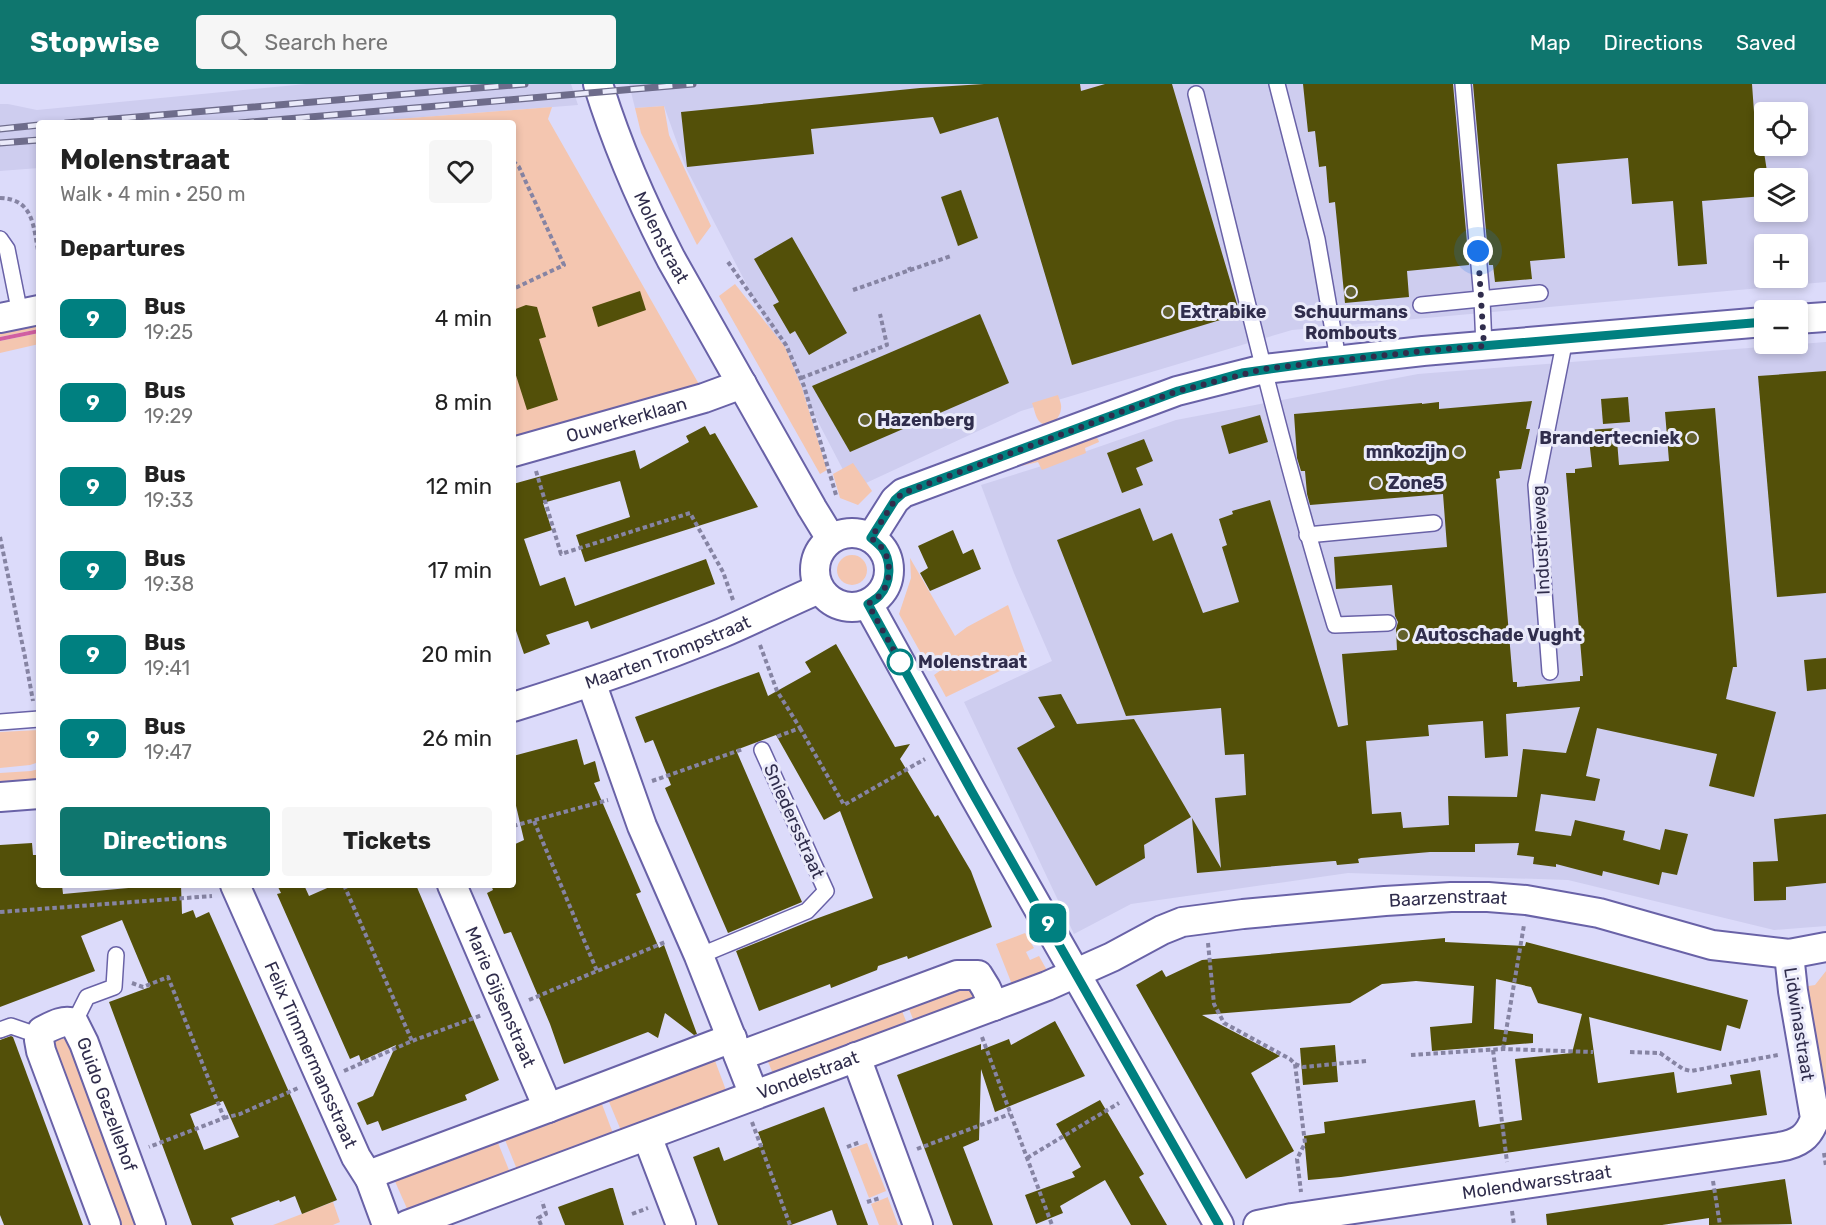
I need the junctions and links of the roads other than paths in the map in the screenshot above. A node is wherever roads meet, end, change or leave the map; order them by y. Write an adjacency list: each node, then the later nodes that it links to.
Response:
1 (598, 84): 17 (street, Molenstraat)
2 (1277, 84): 15 (lane)
3 (1463, 84): 7 (lane)
4 (1196, 94): 16 (lane)
5 (0, 239): 9 (lane)
6 (1540, 293): 7 (lane)
7 (1482, 299): 8 (lane); 14 (lane)
8 (1421, 305)
9 (20, 314)
10 (1826, 317): 11 (street)
11 (1808, 318)
12 (1754, 323): 13 (street)
13 (1565, 339): 14 (street); 26 (lane, Industrieweg)
14 (1484, 346): 15 (street)
15 (1338, 359): 16 (street)
16 (1264, 369): 20 (lane); 21 (street)
17 (742, 384): 18 (street, Ouwerkerklaan); 22 (street, Molenstraat)
18 (519, 450)
19 (1434, 523): 20 (lane)
20 (1307, 535): 25 (lane)
21 (871, 538): 22 (street); 24 (street)
22 (831, 539): 23 (street)
23 (819, 590): 24 (street); 27 (street, Maarten Trompstraat)
24 (868, 604): 40 (street)
25 (1388, 623)
26 (1550, 672)
27 (591, 682): 28 (street, Maarten Trompstraat); 39 (street)
28 (516, 706)
29 (36, 720): 30 (lane)
30 (0, 722)
31 (759, 746): 39 (lane, Sniedersstraat)
32 (36, 795): 33 (street)
33 (0, 797)
34 (453, 888): 48 (street, Marie Gijsenstraat)
35 (237, 889): 51 (street, Felix Timmermansstraat)
36 (1826, 947): 37 (street, Baarzenstraat)
37 (1789, 954): 40 (street, Baarzenstraat); 49 (street, Lidwinastraat)
38 (116, 956): 42 (lane)
39 (699, 956): 45 (street)
40 (1076, 973): 41 (street, Vondelstraat); 59 (street)
41 (984, 1010): 45 (street); 46 (street, Vondelstraat)
42 (74, 1023): 44 (street, Guido Gezellehof); 54 (street, Guido Gezellehof)
43 (0, 1030): 44 (lane)
44 (40, 1035): 53 (street)
45 (735, 1047): 47 (street); 48 (street)
46 (856, 1057): 47 (street, Vondelstraat); 58 (street)
47 (749, 1097): 50 (street, Vondelstraat)
48 (548, 1108): 51 (street)
49 (1811, 1130): 60 (street, Molendwarsstraat)
50 (647, 1136): 52 (street, Vondelstraat); 57 (street)
51 (370, 1179): 55 (street, Felix Timmermansstraat)
52 (437, 1220): 56 (street, Vondelstraat)
53 (106, 1225)
54 (151, 1225)
55 (387, 1225)
56 (407, 1225)
57 (681, 1225)
58 (918, 1225)
59 (1219, 1225)
60 (1258, 1225)

